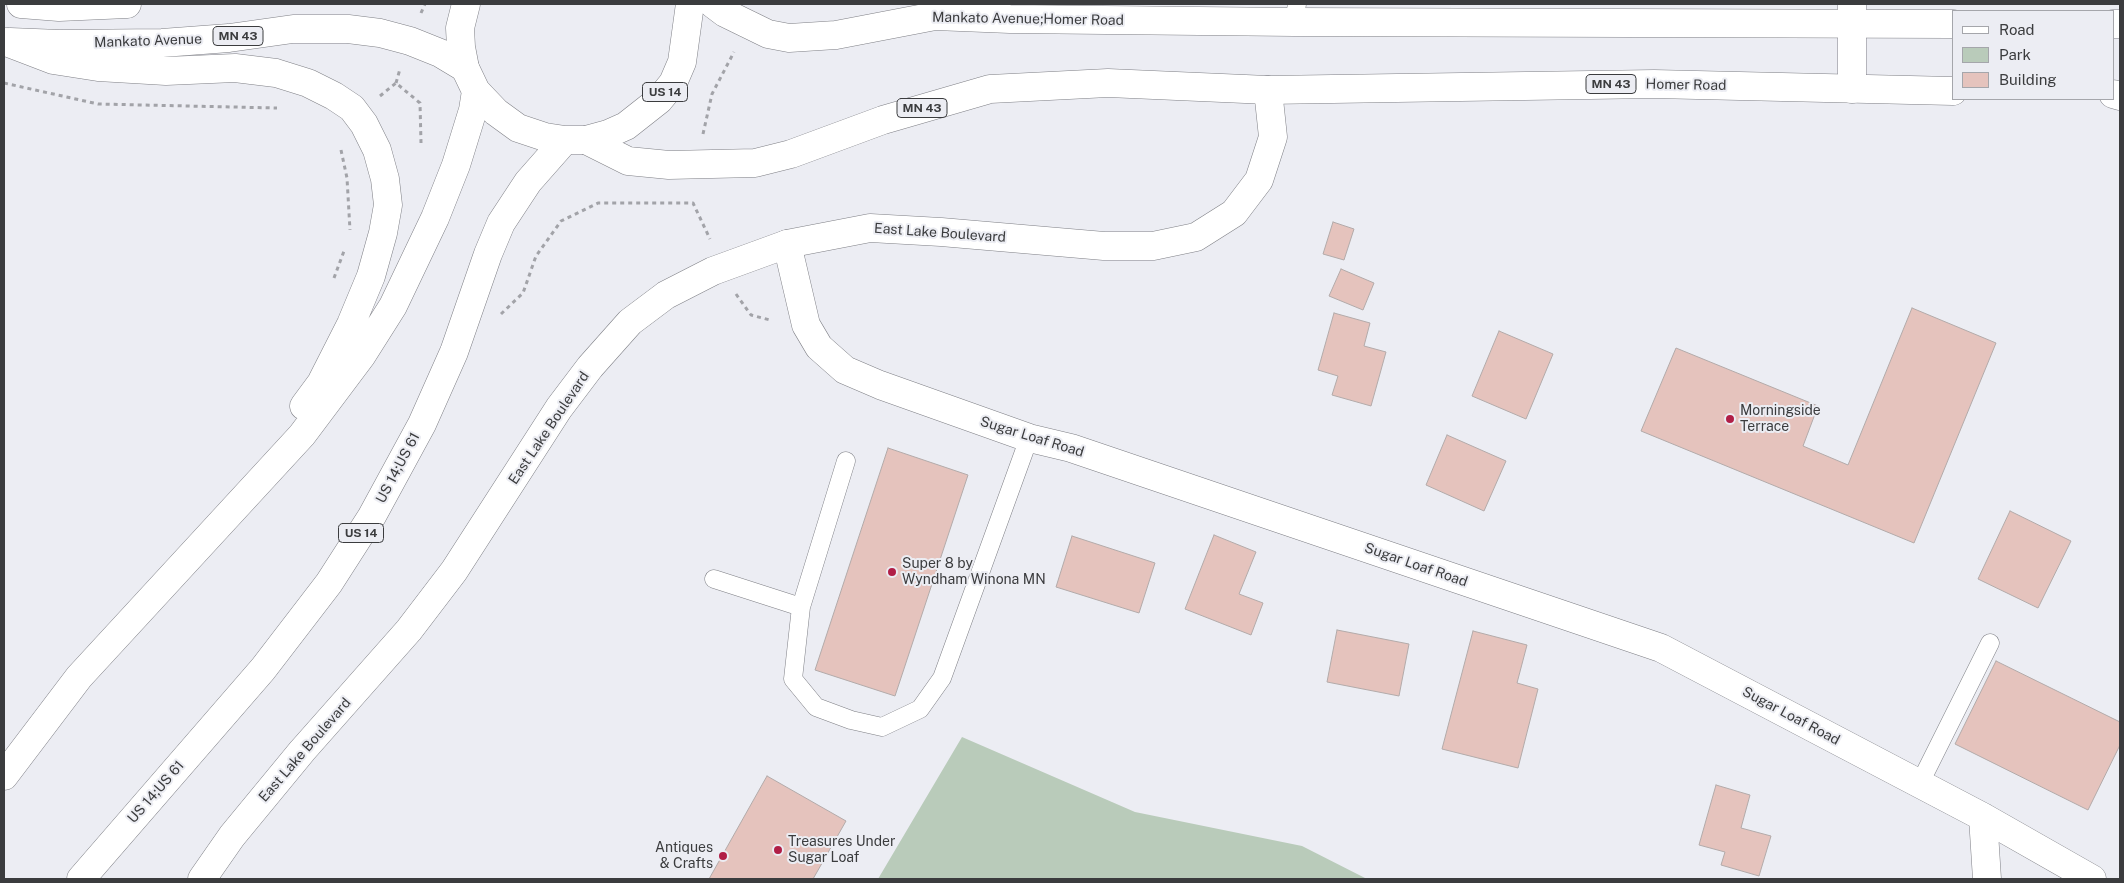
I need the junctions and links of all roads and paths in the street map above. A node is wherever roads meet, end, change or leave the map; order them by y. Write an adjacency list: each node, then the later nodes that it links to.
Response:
1 (21, 4): 2 (main road)
2 (127, 4)
3 (425, 4): 9 (path)
4 (466, 4): 14 (main road)
5 (690, 4): 24 (main road, US 14)
6 (713, 4): 7 (main road, Mankato Avenue;Homer Road)
7 (1295, 13): 8 (main road)
8 (1852, 13): 10 (main road); 17 (main road)
9 (420, 14)
10 (1952, 24)
11 (5, 42): 14 (main road, Mankato Avenue / MN 43); 36 (main road)
12 (735, 51): 22 (path)
13 (401, 66): 16 (path)
14 (470, 79): 24 (main road, US 14); 36 (main road)
15 (4, 83): 21 (path)
16 (396, 83): 20 (path); 25 (path)
17 (1852, 89): 18 (main road, Homer Road / MN 43); 19 (main road, Homer Road / MN 43)
18 (1268, 90): 24 (main road, MN 43); 28 (main road, East Lake Boulevard)
19 (1952, 91)
20 (378, 98)
21 (283, 108)
22 (702, 137)
23 (338, 140): 26 (path)
24 (575, 140): 43 (main road, US 14;US 61 / US 14)
25 (421, 143)
26 (350, 232)
27 (712, 242): 32 (path)
28 (787, 244): 34 (main road, Sugar Loaf Road); 44 (main road, East Lake Boulevard)
29 (344, 250): 30 (path)
30 (334, 278)
31 (738, 298): 33 (path)
32 (510, 307)
33 (770, 320)
34 (1030, 438): 38 (lane); 41 (main road, Sugar Loaf Road)
35 (846, 461): 38 (lane)
36 (273, 467): 40 (main road)
37 (714, 579): 38 (lane)
38 (801, 606)
39 (1990, 643): 41 (lane)
40 (4, 776)
41 (1920, 783): 42 (main road, Sugar Loaf Road)
42 (1983, 817): 45 (main road); 46 (main road, Sugar Loaf Road)
43 (81, 879)
44 (202, 879)
45 (1987, 879)
46 (2092, 879)

